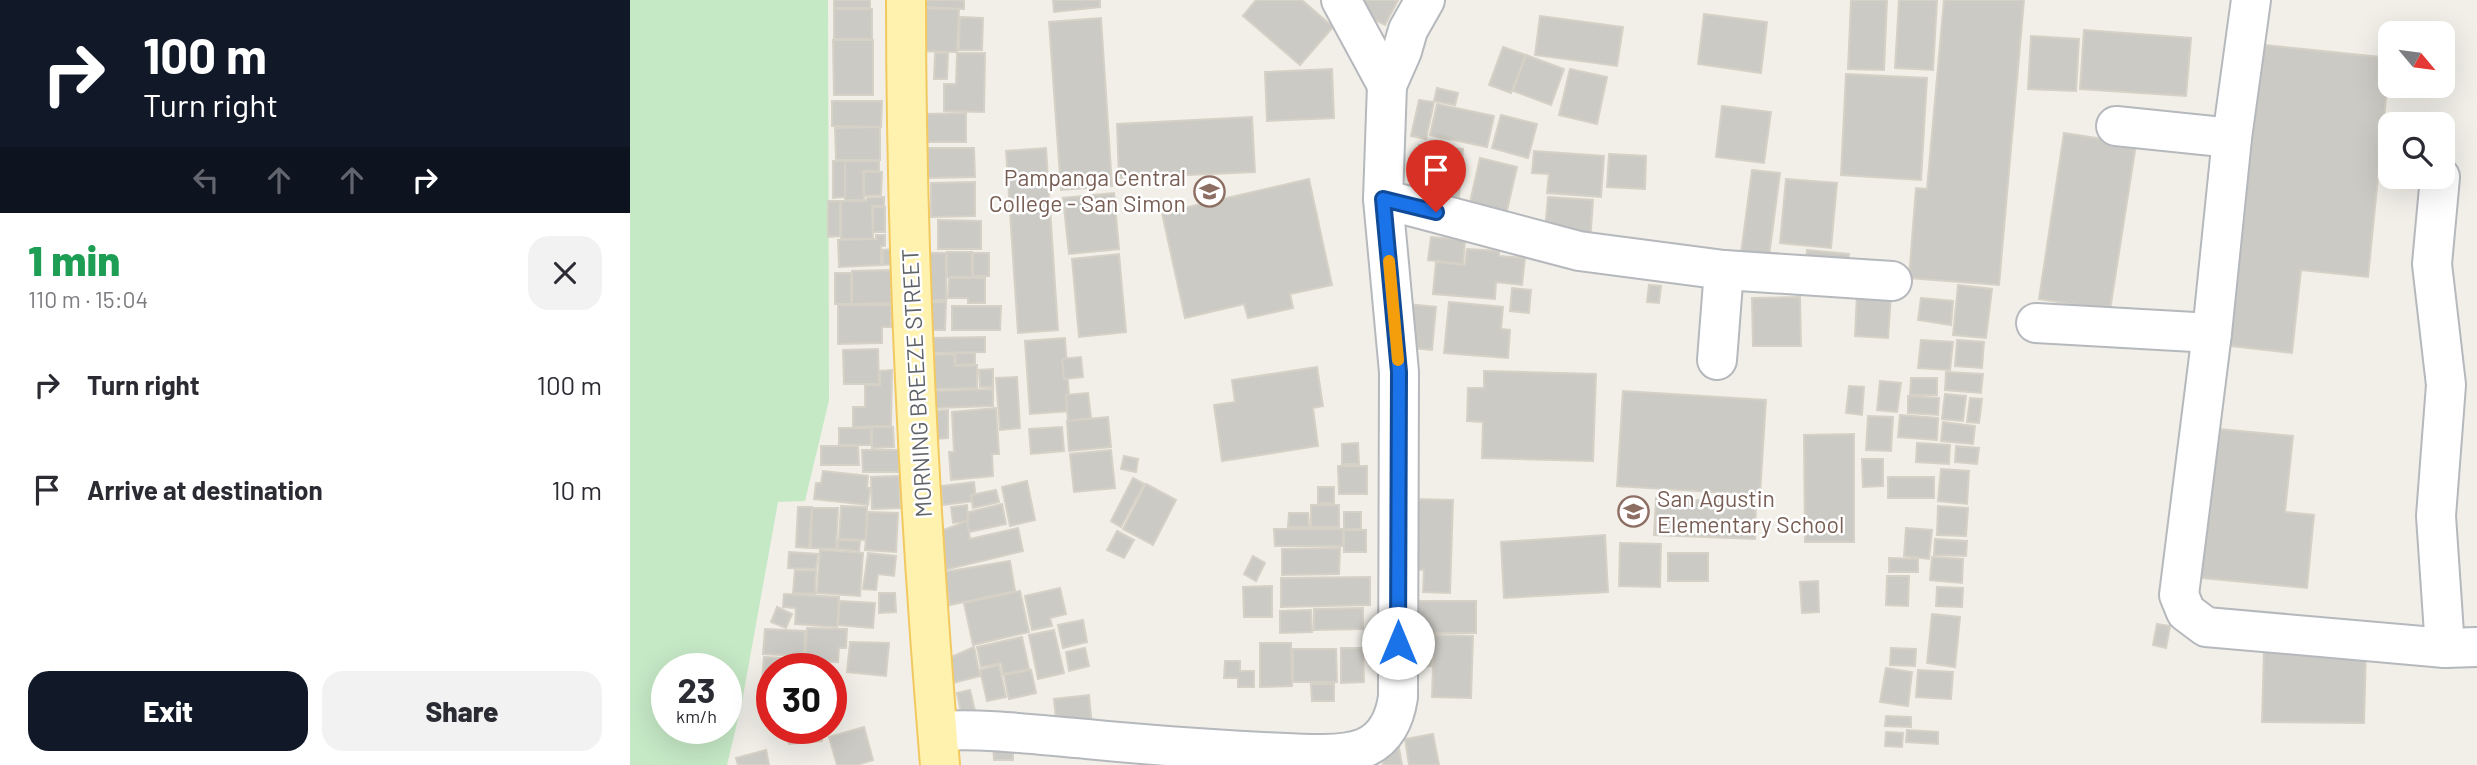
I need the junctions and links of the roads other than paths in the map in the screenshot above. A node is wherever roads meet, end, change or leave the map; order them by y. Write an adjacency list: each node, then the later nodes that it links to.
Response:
1 (906, 0): 16 (main road, MORNING BREEZE STREET)
2 (1341, 0): 5 (street)
3 (1426, 0): 5 (street)
4 (2251, 0): 7 (street)
5 (1387, 86): 9 (street)
6 (2116, 126): 7 (street)
7 (2232, 138): 13 (street)
8 (2439, 189): 15 (street)
9 (1383, 199): 10 (street); 16 (street)
10 (1724, 270): 11 (street); 14 (street)
11 (1892, 281)
12 (2036, 323): 13 (street)
13 (2212, 333): 15 (street)
14 (1717, 360)
15 (2461, 647)
16 (939, 748)

